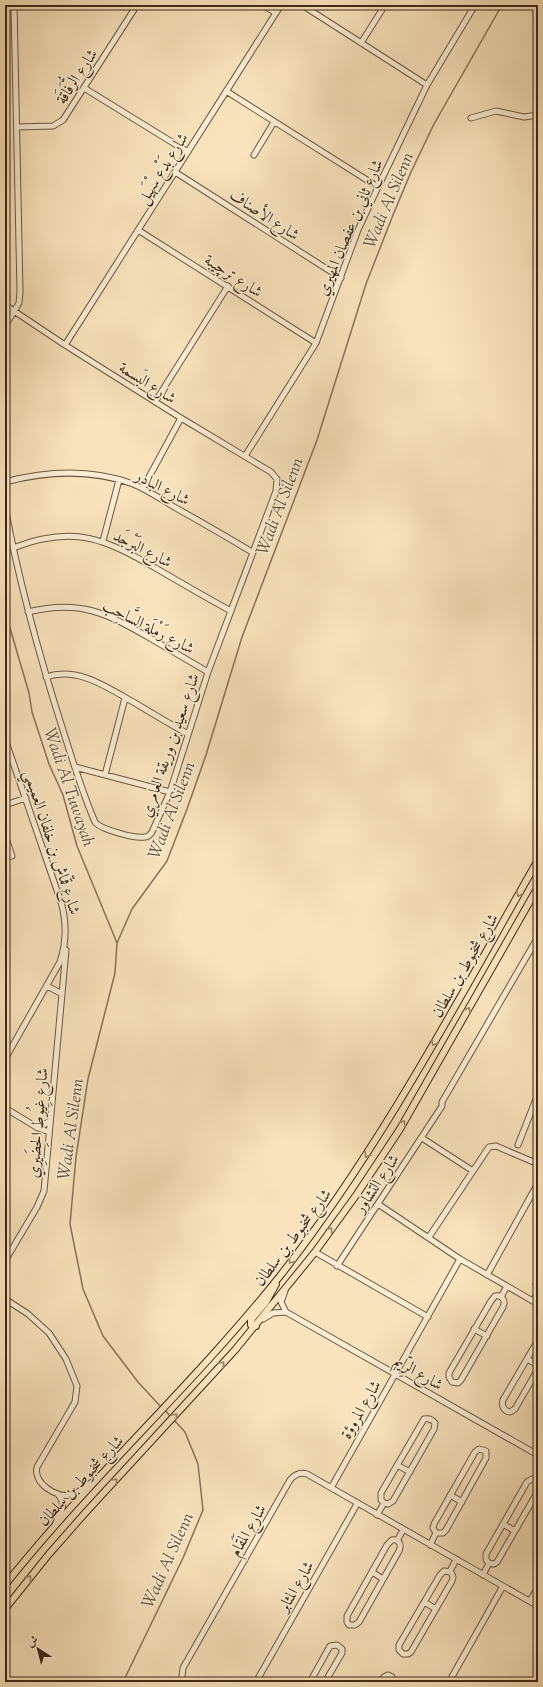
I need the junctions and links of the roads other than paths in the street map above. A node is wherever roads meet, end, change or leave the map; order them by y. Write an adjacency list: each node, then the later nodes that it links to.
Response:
1 (14, 5): 16 (street)
2 (137, 5): 11 (street, شارع الرُّفَاقَة)
3 (263, 5): 8 (street)
4 (281, 5): 8 (street, شارع بَدْع سْهَيل)
5 (302, 5): 9 (street)
6 (385, 5): 9 (street)
7 (475, 5): 10 (street, شارع ثاني بن عفصان المهيري)
8 (276, 13): 12 (street, شارع بَدْع سْهَيل)
9 (361, 43): 10 (street)
10 (427, 85): 20 (street, شارع ثاني بن عفصان المهيري)
11 (84, 88): 16 (street, شارع الرُّفَاقَة); 17 (street)
12 (226, 91): 15 (street); 17 (street, شارع بَدْع سْهَيل)
13 (538, 115): 14 (street)
14 (471, 118)
15 (274, 122): 18 (street); 20 (street)
16 (17, 127): 25 (street)
17 (188, 152): 19 (street, شارع بَدْع سْهَيل)
18 (254, 155)
19 (175, 172): 21 (street, شارع بَدْع سْهَيل); 22 (street, شارع الأصناف)
20 (378, 187): 22 (street, شارع ثاني بن عفصان المهيري)
21 (138, 230): 23 (street, شارع ترچيبة); 28 (street, شارع بَدْع سْهَيل)
22 (341, 278): 27 (street, شارع ثاني بن عفصان المهيري)
23 (228, 286): 27 (street, شارع ترچيبة); 29 (street)
24 (5, 306): 25 (street, شارع البَسمة)
25 (14, 311): 26 (street); 28 (street, شارع البَسمة)
26 (5, 326)
27 (316, 343): 31 (street, شارع ثاني بن عفصان المهيري)
28 (65, 345): 29 (street, شارع البَسمة)
29 (155, 402): 30 (street, شارع البَسمة)
30 (181, 418): 31 (street, شارع البَسمة); 35 (street)
31 (245, 456): 32 (street, شارع البَسمة)
32 (277, 479): 39 (street, شارع سعيد بن وريقة العامري)
33 (119, 480): 34 (street, شارع البادر); 35 (street, شارع البادر); 37 (street)
34 (5, 482)
35 (143, 488): 39 (street, شارع البادر)
36 (5, 507): 38 (street, شارع سعيد بن وريقة العامري)
37 (103, 541): 38 (street, شارع البَرْجَد); 40 (street, شارع البَرْجَد)
38 (13, 548): 41 (street, شارع سعيد بن وريقة العامري)
39 (252, 552): 40 (street, شارع سعيد بن وريقة العامري)
40 (231, 611): 42 (street, شارع سعيد بن وريقة العامري)
41 (28, 612): 42 (street, شارع رَمْلَة السَّاحِب); 43 (street, شارع سعيد بن وريقة العامري)
42 (208, 672): 45 (street, شارع سعيد بن وريقة العامري)
43 (46, 677): 44 (street); 47 (street, شارع سعيد بن وريقة العامري)
44 (125, 698): 45 (street); 48 (street)
45 (188, 734): 49 (street, شارع سعيد بن وريقة العامري)
46 (5, 738): 50 (street, شارع قمّاش بن خلفان العميمي)
47 (75, 768): 48 (street); 49 (street, شارع سعيد بن وريقة العامري)
48 (105, 775): 49 (street)
49 (170, 792)
50 (26, 798): 51 (street); 57 (street, شارع قمّاش بن خلفان العميمي)
51 (5, 805)
52 (5, 835): 53 (street)
53 (5, 858)
54 (538, 860): 78 (main road, شارع شخبوط بن سلطان, one-way to 78)
55 (538, 887): 73 (main road, شارع شخبوط بن سلطان, one-way to 55)
56 (538, 937): 66 (street, شارع التشاور)
57 (65, 943): 58 (street, شارع قمّاش بن خلفان العميمي); 59 (street, شارع غِيُوط الحِضَيرِي)
58 (47, 986): 59 (street); 60 (street, شارع قمّاش بن خلفان العميمي)
59 (62, 994): 63 (street, شارع غِيُوط الحِضَيرِي)
60 (5, 1059)
61 (538, 1094): 67 (street)
62 (5, 1108): 64 (street)
63 (50, 1121): 64 (street); 65 (street, شارع غِيُوط الحِضَيرِي)
64 (38, 1128): 65 (street)
65 (49, 1132): 75 (street, شارع غِيُوط الحِضَيرِي)
66 (422, 1138): 69 (street); 71 (street, شارع التشاور)
67 (518, 1146)
68 (538, 1164): 69 (street)
69 (472, 1171): 72 (street)
70 (538, 1183): 77 (street)
71 (378, 1204): 72 (street); 76 (street, شارع التشاور)
72 (429, 1237): 74 (street)
73 (315, 1252): 76 (street); 82 (main road, شارع شخبوط بن سلطان)
74 (460, 1259): 77 (street); 88 (street, شارع المروؤة)
75 (5, 1261)
76 (337, 1266): 88 (street)
77 (487, 1275): 80 (street)
78 (279, 1277): 89 (main road); 100 (main road, شارع شخبوط بن سلطان)
79 (538, 1279): 81 (street)
80 (507, 1286): 84 (street); 86 (street)
81 (538, 1288)
82 (285, 1290): 87 (street); 89 (main road, شارع شخبوط بن سلطان)
83 (538, 1292): 86 (street)
84 (501, 1297): 90 (street); 91 (street)
85 (5, 1299): 104 (street)
86 (536, 1303)
87 (286, 1312): 89 (street); 96 (street, شارع الرِّيم)
88 (428, 1317): 96 (street, شارع المروؤة)
89 (258, 1324): 129 (main road, شارع شخبوط بن سلطان, one-way to 89)
90 (474, 1329): 91 (street); 91 (street)
91 (487, 1336)
92 (538, 1340): 93 (street)
93 (527, 1359): 94 (street); 95 (street)
94 (538, 1365)
95 (538, 1369)
96 (396, 1373): 97 (street, شارع الرِّيم); 102 (street, شارع المروؤة)
97 (538, 1455)
98 (397, 1465): 99 (street); 99 (street); 107 (street)
99 (410, 1472): 107 (street)
100 (98, 1478): 104 (street); 111 (main road, شارع شخبوط بن سلطان)
101 (538, 1480): 110 (street)
102 (330, 1488): 108 (street, شارع المَقَام); 131 (street, شارع المَقَام)
103 (538, 1491): 113 (street)
104 (58, 1494): 111 (street)
105 (450, 1495): 106 (street); 106 (street); 114 (street)
106 (462, 1502): 114 (street)
107 (384, 1503): 109 (street)
108 (357, 1504): 109 (street, شارع المَقَام); 132 (street, شارع المثابر)
109 (378, 1515): 112 (street, شارع المَقَام)
110 (503, 1524): 113 (street); 118 (street)
111 (52, 1529): 123 (main road, شارع شخبوط بن سلطان)
112 (403, 1530): 115 (street); 116 (street, شارع المَقَام)
113 (515, 1531): 118 (street)
114 (436, 1533): 116 (street)
115 (397, 1541): 120 (street); 122 (street)
116 (430, 1545): 117 (street, شارع المَقَام)
117 (456, 1560): 119 (street); 121 (street, شارع المَقَام)
118 (489, 1563): 121 (street)
119 (450, 1571): 127 (street); 130 (street)
120 (372, 1572): 122 (street); 122 (street)
121 (483, 1575): 124 (street, شارع المَقَام)
122 (383, 1579)
123 (5, 1585)
124 (503, 1586): 126 (street, شارع المَقَام); 137 (street)
125 (538, 1587): 126 (street)
126 (530, 1601): 128 (street, شارع المَقَام)
127 (424, 1602): 130 (street); 130 (street)
128 (538, 1606)
129 (5, 1608)
130 (436, 1609)
131 (184, 1682)
132 (256, 1682)
133 (310, 1682): 134 (street)
134 (325, 1682)
135 (380, 1682): 136 (street)
136 (394, 1682)
137 (449, 1682)

